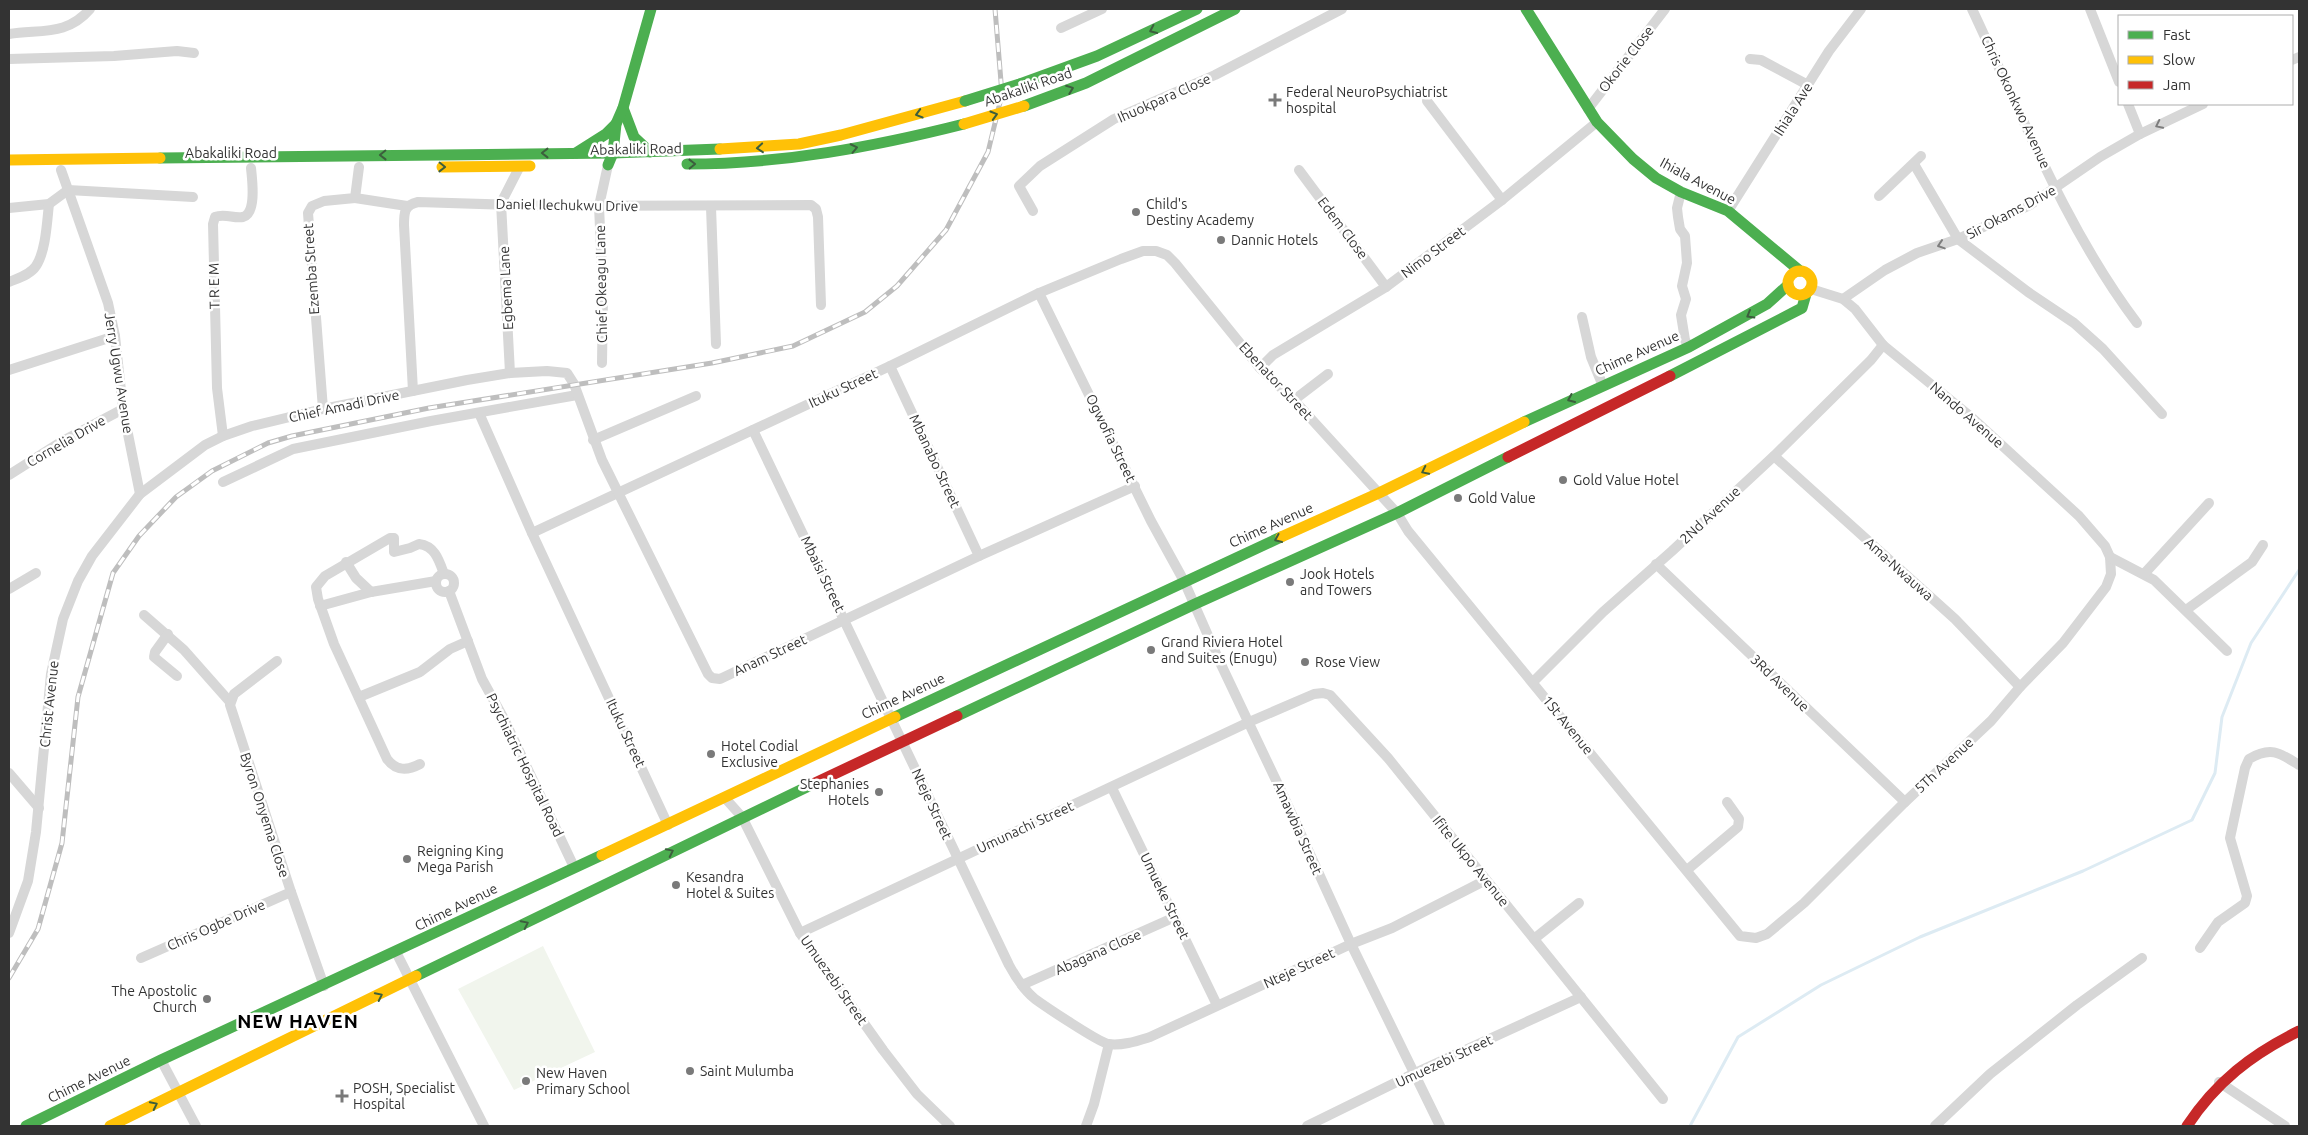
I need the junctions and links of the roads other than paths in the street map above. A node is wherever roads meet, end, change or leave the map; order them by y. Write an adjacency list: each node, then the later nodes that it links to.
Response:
1 (90, 9): 13 (street)
2 (651, 9): 22 (main road)
3 (1102, 9): 12 (street)
4 (1197, 9): 27 (main road, Abakaliki Road, one-way to 27, bridge)
5 (1235, 9): 32 (main road, Abakaliki Road, one-way to 5, bridge)
6 (1342, 9): 56 (street, Ihuokpara Close)
7 (1526, 9): 23 (main road, Ihiala Avenue)
8 (1665, 9): 23 (street, Okorie Close)
9 (1861, 9): 18 (street, Ihiala Ave)
10 (1972, 9): 43 (street, Chris Okonkwo Avenue)
11 (2090, 9): 17 (street)
12 (1061, 28)
13 (9, 34)
14 (194, 53): 15 (street)
15 (9, 59)
16 (1750, 59): 18 (street)
17 (2118, 79)
18 (1808, 85): 57 (street, Ihiala Ave)
19 (1427, 101): 49 (street)
20 (2128, 105): 26 (street)
21 (2201, 105): 26 (street, Sir Okams Drive, one-way to 26)
22 (623, 108): 25 (main road); 27 (main road)
23 (1588, 109): 24 (main road, Ihiala Avenue)
24 (1597, 122): 45 (main road, Ihiala Avenue); 49 (street, Nimo Street)
25 (616, 124): 28 (main road); 29 (main road)
26 (2140, 134): 43 (street, Sir Okams Drive)
27 (650, 152): 29 (main road, Abakaliki Road)
28 (576, 153): 29 (main road, Abakaliki Road); 31 (main road, Abakaliki Road, one-way to 31)
29 (613, 153): 35 (main road)
30 (1922, 156): 33 (street)
31 (9, 160)
32 (673, 164)
33 (1914, 164): 46 (street); 58 (street)
34 (589, 165): 35 (main road, Abakaliki Road)
35 (613, 165): 53 (street, Chief Okeagu Lane)
36 (520, 166): 37 (main road, Abakaliki Road); 38 (main road, Abakaliki Road, one-way to 36); 50 (street)
37 (545, 166)
38 (359, 167): 39 (main road, Abakaliki Road); 48 (street)
39 (251, 168): 40 (main road, Abakaliki Road); 92 (street, T R E M)
40 (61, 170): 42 (main road, Abakaliki Road); 44 (street, Jerry Ugwu Avenue)
41 (1299, 170): 64 (street, Edem Close)
42 (9, 171)
43 (2056, 189): 58 (street, Sir Okams Drive); 70 (street, Chris Okonkwo Avenue)
44 (68, 190): 47 (street); 51 (street); 71 (street, Jerry Ugwu Avenue)
45 (1681, 192): 57 (main road, Ihiala Avenue); 74 (street)
46 (1878, 196)
47 (193, 197)
48 (356, 198): 52 (street, Daniel Ilechukwu Drive); 88 (street, Ezemba Street)
49 (1502, 200): 64 (street, Nimo Street)
50 (501, 203): 52 (street, Daniel Ilechukwu Drive); 53 (street, Daniel Ilechukwu Drive); 79 (street, Egbema Lane)
51 (49, 204): 55 (street); 62 (street)
52 (407, 206): 83 (street)
53 (599, 206): 54 (street, Daniel Ilechukwu Drive); 75 (street, Chief Okeagu Lane)
54 (711, 206): 68 (street, Daniel Ilechukwu Drive); 72 (street)
55 (9, 208)
56 (1033, 210)
57 (1728, 212): 59 (main road, Ihiala Avenue)
58 (1958, 239): 67 (street, Sir Okams Drive, one-way to 67); 90 (street)
59 (1770, 245): 61 (main road, Ihiala Avenue); 63 (main road)
60 (1156, 251): 66 (street, Ituku Street); 77 (street, Ebenator Street)
61 (1800, 270): 63 (main road); 65 (main road)
62 (9, 282)
63 (1788, 282): 65 (main road); 74 (main road, Chime Avenue, one-way to 74)
64 (1386, 287): 77 (street, Nimo Street)
65 (1809, 291): 67 (street, Nando Avenue); 102 (main road)
66 (1040, 294): 76 (street, Ituku Street); 97 (street, Ogwofia Street)
67 (1843, 299): 73 (street, Nando Avenue)
68 (821, 305)
69 (1582, 317): 82 (street)
70 (2137, 323)
71 (115, 336): 78 (street); 87 (street, Jerry Ugwu Avenue)
72 (716, 344)
73 (1883, 345): 94 (street, 2Nd Avenue); 106 (street, Nando Avenue)
74 (1689, 347): 82 (main road, Chime Avenue)
75 (602, 363)
76 (890, 366): 91 (street, Ituku Street); 105 (street, Mbanabo Street)
77 (1260, 368): 86 (street, Ebenator Street)
78 (9, 370)
79 (510, 373): 80 (street, Chief Amadi Drive); 83 (street, Chief Amadi Drive)
80 (567, 373): 84 (street, Anam Street)
81 (1328, 374): 86 (street)
82 (1603, 386): 100 (main road, Chime Avenue, one-way to 100)
83 (413, 391): 88 (street, Chief Amadi Drive)
84 (577, 395): 89 (street); 93 (street, Anam Street)
85 (696, 396): 93 (street)
86 (1294, 400): 100 (street, Ebenator Street)
87 (123, 409): 95 (street, Cornelia Drive); 99 (street, Jerry Ugwu Avenue)
88 (323, 409): 92 (street, Chief Amadi Drive)
89 (479, 413): 96 (street); 103 (street, Ituku Street)
90 (2162, 414)
91 (753, 430): 98 (street, Ituku Street); 120 (street, Mbaisi Street)
92 (223, 436): 99 (street, Chief Amadi Drive)
93 (593, 440): 98 (street, Anam Street)
94 (1774, 456): 108 (street, 2Nd Avenue); 127 (street, Ama-Nwauwa)
95 (9, 475)
96 (223, 482)
97 (1135, 486): 105 (street, Anam Street); 112 (street, Ogwofia Street)
98 (618, 492): 103 (street, Ituku Street); 120 (street, Anam Street)
99 (140, 494): 140 (street, Christ Avenue)
100 (1379, 494): 102 (street, Ebenator Street); 112 (main road, Chime Avenue, one-way to 112)
101 (2209, 503): 110 (street)
102 (1397, 513): 116 (main road); 126 (street, 1St Avenue)
103 (532, 533): 142 (street, Ituku Street)
104 (2262, 545): 118 (street)
105 (979, 556): 120 (street, Anam Street)
106 (2110, 557): 110 (street); 127 (street, 5Th Avenue)
107 (346, 562): 111 (street); 115 (street); 117 (street)
108 (1656, 564): 126 (street, 2Nd Avenue); 139 (street, 3Rd Avenue)
109 (36, 573): 113 (street)
110 (2144, 574): 118 (street)
111 (440, 577): 114 (street); 114 (street); 115 (street)
112 (1184, 581): 116 (street, Amawbia Street); 130 (main road, Chime Avenue)
113 (9, 589)
114 (449, 591): 122 (street)
115 (371, 592): 117 (street)
116 (1195, 604): 131 (street, Amawbia Street); 132 (main road)
117 (320, 606): 128 (street)
118 (2186, 610): 123 (street)
119 (144, 616): 121 (street)
120 (845, 620): 130 (street, Mbaisi Street)
121 (168, 634): 125 (street); 129 (street)
122 (468, 641): 128 (street); 144 (street, Psychiatric Hospital Road)
123 (2226, 651)
124 (277, 661): 129 (street)
125 (176, 676)
126 (1533, 682): 145 (street, 1St Avenue)
127 (2020, 687): 139 (street, 5Th Avenue)
128 (358, 697): 133 (street)
129 (230, 702): 147 (street, Byron Onyema Close)
130 (891, 718): 132 (street, Mbaisi Street); 137 (main road, Chime Avenue)
131 (1249, 722): 136 (street, Umunachi Street); 146 (street, Ifite Ukpo Avenue); 154 (street, Amawbia Street)
132 (902, 741): 141 (main road); 143 (street, Nteje Street)
133 (420, 764)
134 (2299, 765): 155 (street)
135 (9, 773): 140 (street)
136 (1112, 788): 143 (street, Umunachi Street); 149 (street, Umueke Street)
137 (725, 798): 141 (street, Umuezebi Street); 142 (main road, Chime Avenue)
138 (1727, 802): 145 (street)
139 (1905, 802): 152 (street, 5Th Avenue)
140 (39, 808): 150 (street, Christ Avenue)
141 (742, 817): 151 (street, Umuezebi Street); 159 (main road, one-way to 141)
142 (668, 825): 144 (main road, Chime Avenue)
143 (957, 858): 151 (street, Umunachi Street); 160 (street, Nteje Street)
144 (574, 867): 156 (main road, Chime Avenue)
145 (1687, 870): 152 (street, 1St Avenue)
146 (1486, 880): 153 (street, Ifite Ukpo Avenue); 154 (street, Nteje Street)
147 (291, 892): 157 (street, Chris Ogbe Drive); 161 (street, Byron Onyema Close)
148 (1579, 903): 153 (street)
149 (1175, 917): 160 (street, Abagana Close); 163 (street, Umueke Street)
150 (9, 933)
151 (800, 933): 175 (street, Umuezebi Street)
152 (1740, 936)
153 (1534, 939): 162 (street, Ifite Ukpo Avenue)
154 (1351, 944): 163 (street, Nteje Street); 167 (street, Amawbia Street)
155 (2200, 948)
156 (396, 952): 159 (street); 161 (main road, Chime Avenue)
157 (141, 958)
158 (2142, 958): 179 (street)
159 (410, 980): 169 (main road, one-way to 159); 174 (street)
160 (1022, 985): 165 (street, Nteje Street)
161 (324, 986): 166 (main road, Chime Avenue)
162 (1581, 997): 167 (street, Umuezebi Street); 170 (street, Ifite Ukpo Avenue)
163 (1217, 1005): 165 (street, Nteje Street)
164 (2299, 1031): 168 (main road)
165 (1110, 1044): 176 (street)
166 (161, 1060): 169 (street); 171 (main road, Chime Avenue)
167 (1415, 1073): 177 (street, Umuezebi Street); 178 (street, Amawbia Street)
168 (2219, 1082): 180 (main road); 181 (street)
169 (177, 1094): 172 (main road, one-way to 169); 173 (street)
170 (1663, 1099)
171 (26, 1126)
172 (110, 1126)
173 (196, 1126)
174 (484, 1126)
175 (950, 1126)
176 (1086, 1126)
177 (1307, 1126)
178 (1440, 1126)
179 (1935, 1126)
180 (2187, 1126)
181 (2285, 1126)

